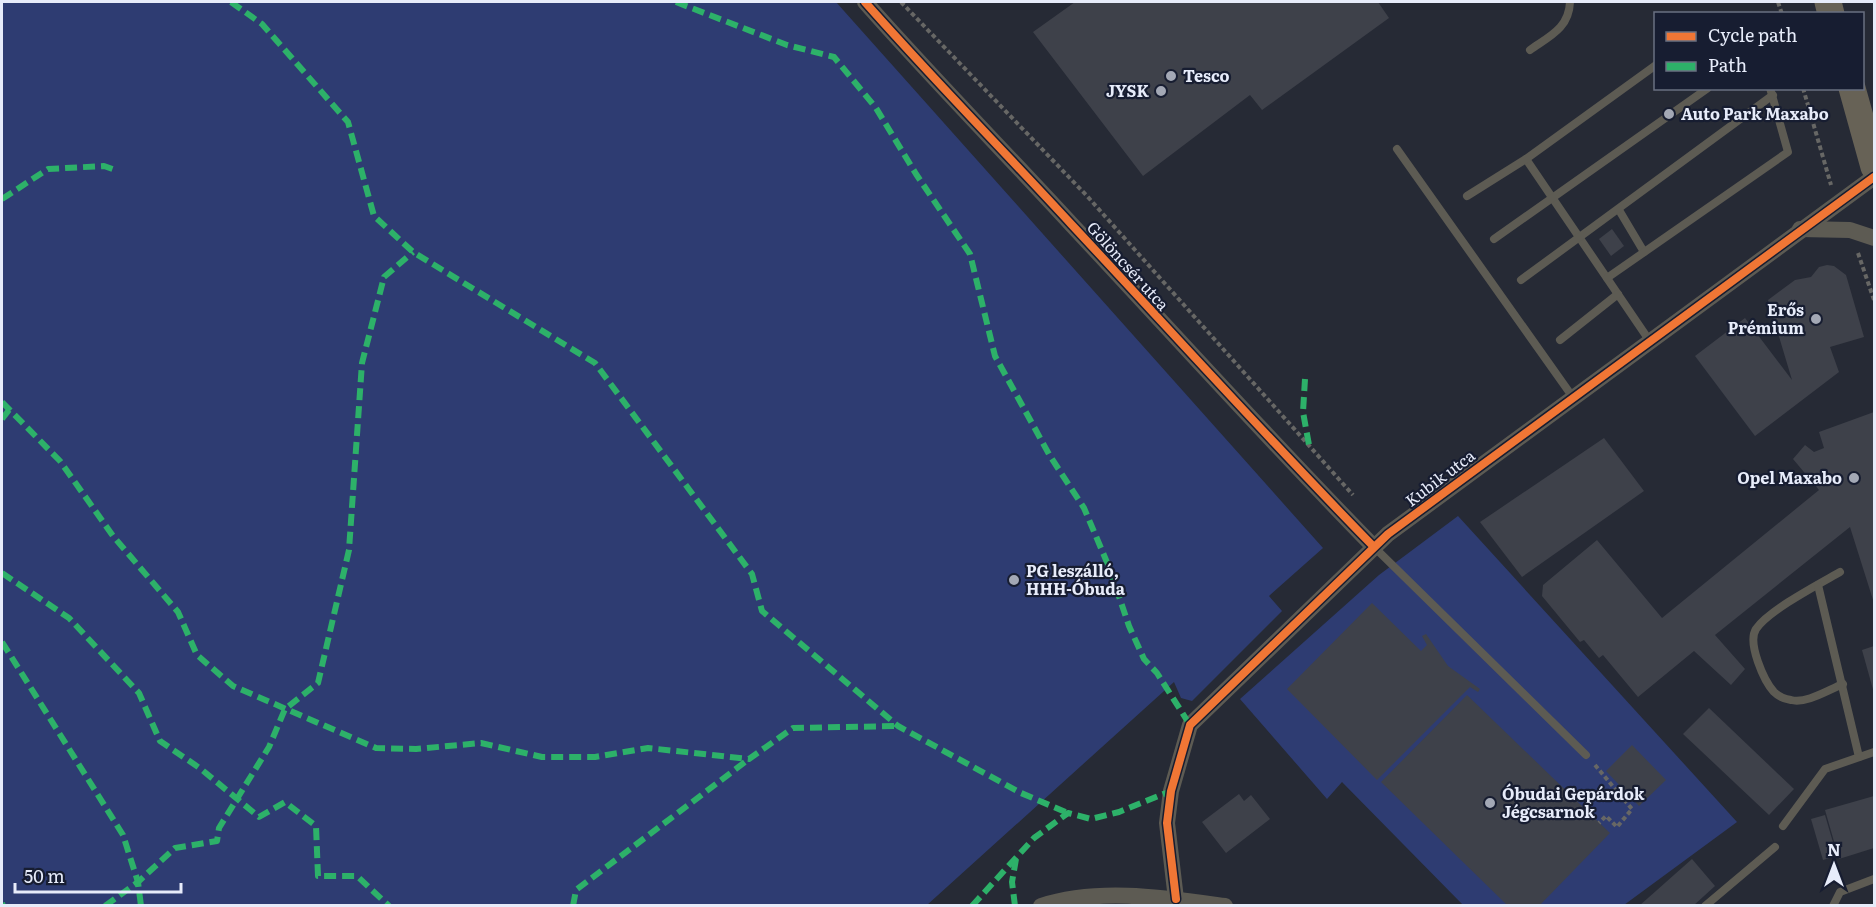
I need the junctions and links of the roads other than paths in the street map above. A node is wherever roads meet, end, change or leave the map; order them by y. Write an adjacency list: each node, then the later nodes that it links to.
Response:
1 (866, 2): 26 (street, Gölöncsér utca)
2 (1570, 2): 3 (lane)
3 (1530, 50)
4 (1654, 66): 9 (lane)
5 (1705, 90): 13 (lane)
6 (1853, 90): 10 (main road)
7 (1771, 92): 14 (lane); 19 (lane)
8 (1397, 149): 25 (lane)
9 (1526, 159): 12 (lane); 13 (lane)
10 (1875, 167)
11 (1875, 177): 15 (street, Kubik utca)
12 (1467, 196)
13 (1552, 198): 16 (lane); 18 (lane)
14 (1619, 210): 16 (lane); 19 (lane)
15 (1800, 229): 17 (street); 24 (street, Kubik utca)
16 (1580, 238): 20 (lane); 21 (lane)
17 (1875, 238)
18 (1494, 239)
19 (1644, 252): 20 (lane)
20 (1607, 278): 22 (lane)
21 (1521, 280)
22 (1618, 294): 23 (lane); 24 (lane)
23 (1560, 340)
24 (1649, 340): 25 (street, Kubik utca)
25 (1572, 396): 26 (street, Kubik utca)
26 (1373, 546): 31 (lane); 36 (street, Kubik utca)
27 (1840, 572): 28 (lane)
28 (1818, 585): 29 (lane); 29 (lane)
29 (1843, 684): 32 (lane)
30 (1875, 752): 32 (lane)
31 (1586, 754)
32 (1859, 757): 33 (lane)
33 (1783, 826)
34 (1776, 847): 39 (lane)
35 (1875, 879): 40 (lane)
36 (1176, 899): 37 (street); 38 (street)
37 (1041, 906)
38 (1225, 906)
39 (1705, 906)
40 (1833, 906)

